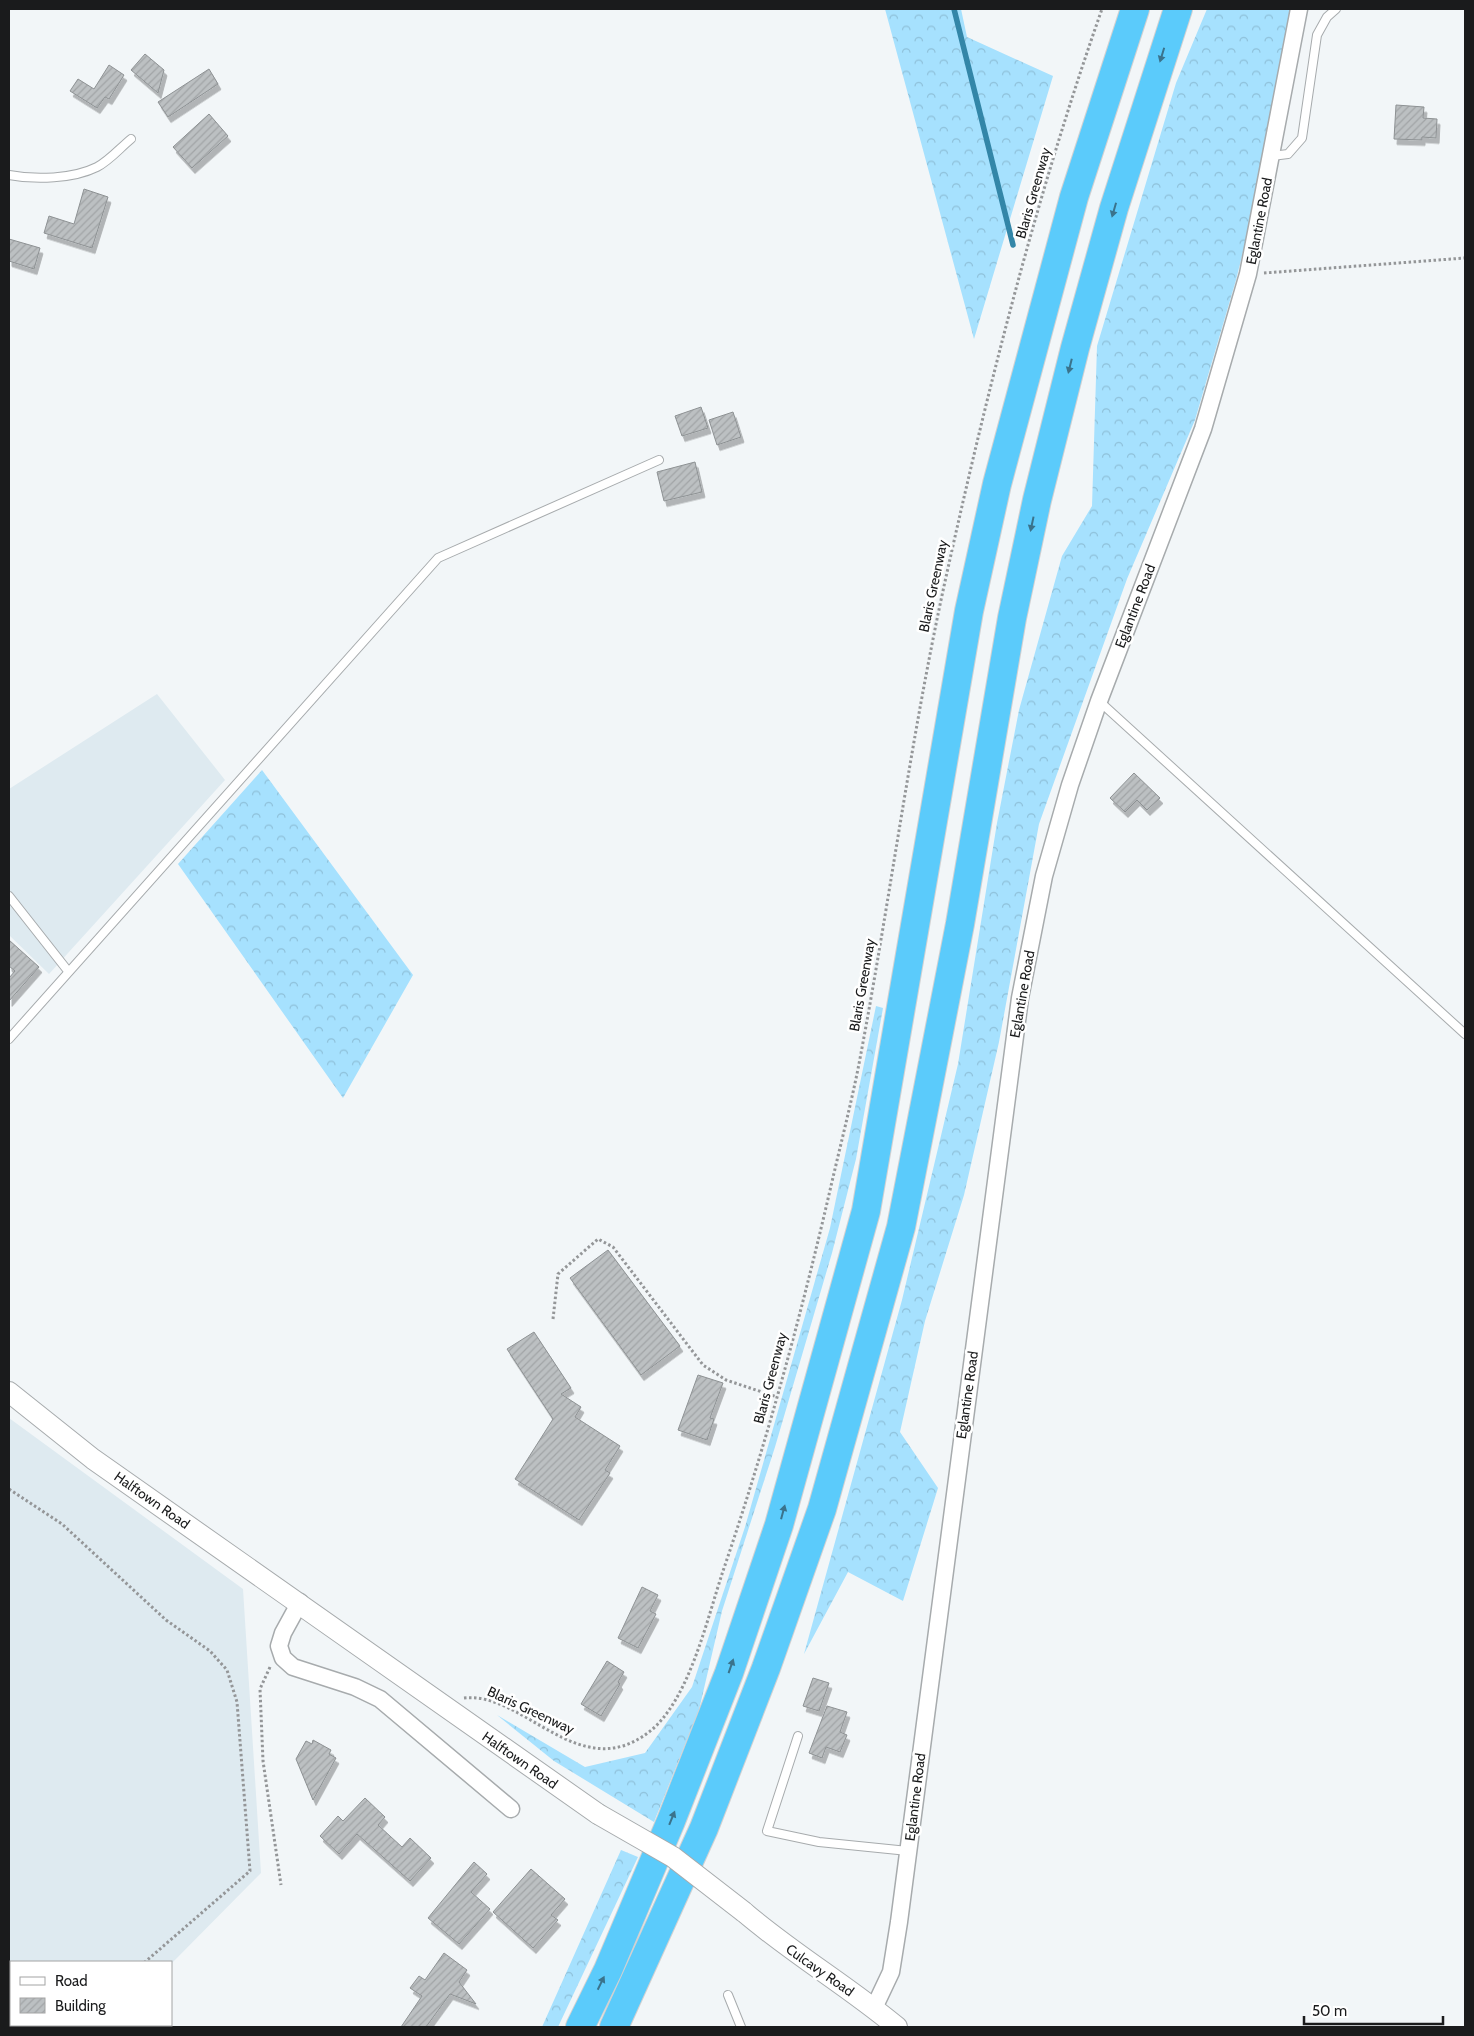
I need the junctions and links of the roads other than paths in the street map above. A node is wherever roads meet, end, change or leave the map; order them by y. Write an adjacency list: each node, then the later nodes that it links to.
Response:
1 (1135, 9): 22 (highway, one-way to 1)
2 (1178, 9): 23 (highway, one-way to 23)
3 (1299, 9): 6 (street, Eglantine Road)
4 (1336, 9): 6 (lane)
5 (131, 139): 7 (lane)
6 (1272, 156): 9 (street, Eglantine Road)
7 (9, 175)
8 (659, 460): 11 (lane)
9 (1099, 701): 12 (lane); 18 (street, Eglantine Road)
10 (9, 896): 11 (lane)
11 (68, 971): 13 (lane)
12 (1465, 1034)
13 (9, 1039)
14 (9, 1392): 15 (street, Halftown Road)
15 (300, 1602): 17 (street); 19 (street, Halftown Road, bridge)
16 (798, 1736): 18 (lane)
17 (511, 1808)
18 (908, 1851): 21 (street, Eglantine Road)
19 (744, 1912): 21 (street, Culcavy Road)
20 (728, 1995): 24 (lane)
21 (874, 2008): 25 (street, Culcavy Road)
22 (580, 2027)
23 (614, 2027)
24 (741, 2027)
25 (896, 2027)

